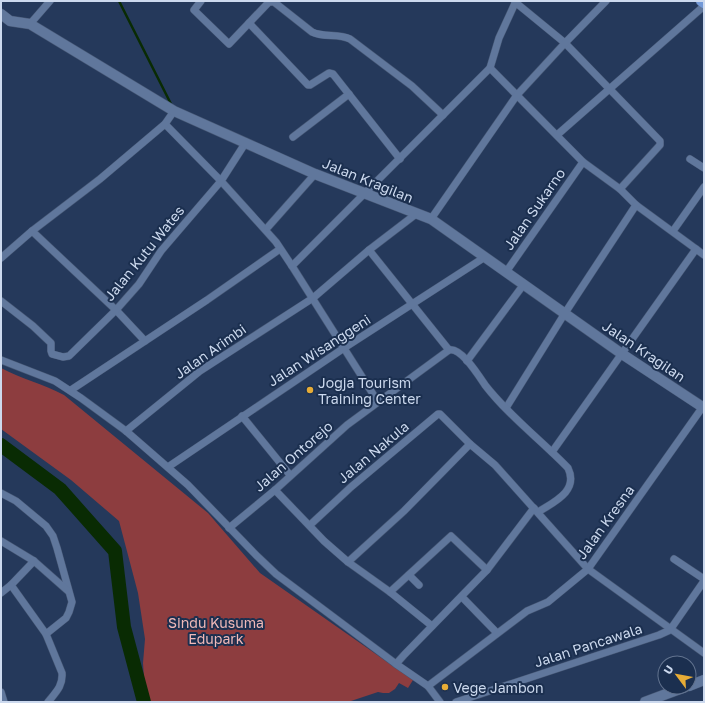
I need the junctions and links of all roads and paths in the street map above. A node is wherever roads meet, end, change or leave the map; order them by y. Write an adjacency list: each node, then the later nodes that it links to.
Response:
1 (50, 1): 9 (street)
2 (201, 1): 8 (street)
3 (606, 1): 10 (street)
4 (701, 1): 6 (main road)
5 (515, 2): 10 (street); 11 (street)
6 (704, 5): 12 (street)
7 (1, 14): 9 (street, Jalan Kragilan)
8 (249, 23): 13 (street); 16 (street)
9 (30, 24): 15 (street, Jalan Kragilan)
10 (565, 43): 12 (street); 14 (street)
11 (490, 68): 14 (street); 16 (street)
12 (610, 88): 18 (street); 28 (street)
13 (349, 94): 19 (street); 21 (street)
14 (517, 96): 18 (street); 32 (street)
15 (174, 111): 17 (street); 20 (street, Jalan Kragilan)
16 (443, 115): 21 (street)
17 (165, 124): 26 (street); 34 (street)
18 (557, 135): 23 (street)
19 (293, 137)
20 (246, 142): 25 (street, Jalan Kragilan); 26 (street, Jalan Kutu Wates)
21 (400, 159): 29 (street)
22 (690, 159): 24 (street)
23 (583, 162): 28 (street); 43 (street, Jalan Sukarno)
24 (704, 168)
25 (315, 174): 29 (street, Jalan Kragilan); 33 (street)
26 (221, 181): 36 (street); 48 (street, Jalan Kutu Wates)
27 (704, 187): 35 (street)
28 (620, 189): 30 (street)
29 (365, 193): 31 (street, Jalan Kragilan); 42 (street)
30 (636, 205): 35 (street); 49 (street)
31 (416, 214): 32 (street, Jalan Kragilan); 38 (street, Jalan Arimbi)
32 (431, 219): 40 (street, Jalan Kragilan)
33 (268, 227)
34 (32, 231): 41 (street); 48 (street)
35 (672, 231): 37 (street)
36 (280, 249): 42 (street); 50 (street)
37 (696, 249): 39 (street); 53 (street)
38 (369, 250): 45 (street, Jalan Arimbi); 47 (street)
39 (704, 255)
40 (485, 257): 43 (street, Jalan Kragilan); 47 (street, Jalan Wisanggeni)
41 (1, 258)
42 (292, 266): 45 (street)
43 (506, 272): 44 (street, Jalan Kragilan)
44 (524, 284): 49 (street, Jalan Kragilan); 55 (street)
45 (313, 298): 51 (street); 61 (street, Jalan Arimbi)
46 (1, 301): 48 (street, Jalan Kutu Wates)
47 (412, 305): 51 (street, Jalan Wisanggeni); 52 (street)
48 (116, 310): 50 (street)
49 (564, 312): 53 (street, Jalan Kragilan); 59 (street)
50 (145, 341): 56 (street)
51 (344, 348): 57 (street); 60 (street, Jalan Wisanggeni)
52 (451, 350): 55 (street); 57 (street, Jalan Ontorejo)
53 (622, 354): 58 (street, Jalan Kragilan); 63 (street)
54 (1, 360): 56 (street)
55 (467, 361): 59 (street)
56 (71, 390): 61 (street)
57 (378, 402): 65 (street, Jalan Ontorejo)
58 (704, 407): 75 (street, Jalan Kresna)
59 (506, 408): 63 (street)
60 (242, 416): 64 (street, Jalan Wisanggeni); 65 (street)
61 (126, 431): 64 (street)
62 (470, 444): 68 (street); 69 (street, Jalan Nakula); 74 (street)
63 (552, 452): 68 (street)
64 (168, 467): 70 (street)
65 (290, 475): 66 (street, Jalan Ontorejo)
66 (275, 490): 69 (street); 70 (street, Jalan Ontorejo)
67 (1, 493): 81 (street)
68 (536, 510): 75 (street); 76 (street)
69 (310, 525): 74 (street)
70 (229, 528): 90 (street)
71 (1, 541): 73 (street)
72 (674, 560): 78 (street)
73 (34, 561): 79 (street); 81 (street)
74 (348, 562): 82 (street)
75 (588, 569): 86 (street); 87 (street, Jalan Kresna)
76 (487, 570): 77 (street); 84 (street)
77 (409, 575): 80 (street); 82 (street)
78 (704, 580): 86 (street)
79 (11, 585): 83 (street); 88 (street)
80 (419, 585)
81 (68, 591): 88 (street)
82 (390, 592): 85 (street)
83 (1, 593)
84 (462, 597): 85 (street); 87 (street)
85 (432, 626): 90 (street)
86 (670, 630): 89 (street); 98 (street, Jalan Pancawala)
87 (497, 633): 91 (street, Jalan Kresna)
88 (46, 634): 96 (street)
89 (704, 654)
90 (396, 664): 91 (street)
91 (428, 686): 97 (street)
92 (1, 692): 95 (street)
93 (668, 695): 94 (street)
94 (658, 700): 99 (street)
95 (4, 702)
96 (48, 702)
97 (440, 702)
98 (456, 702)
99 (645, 702)

